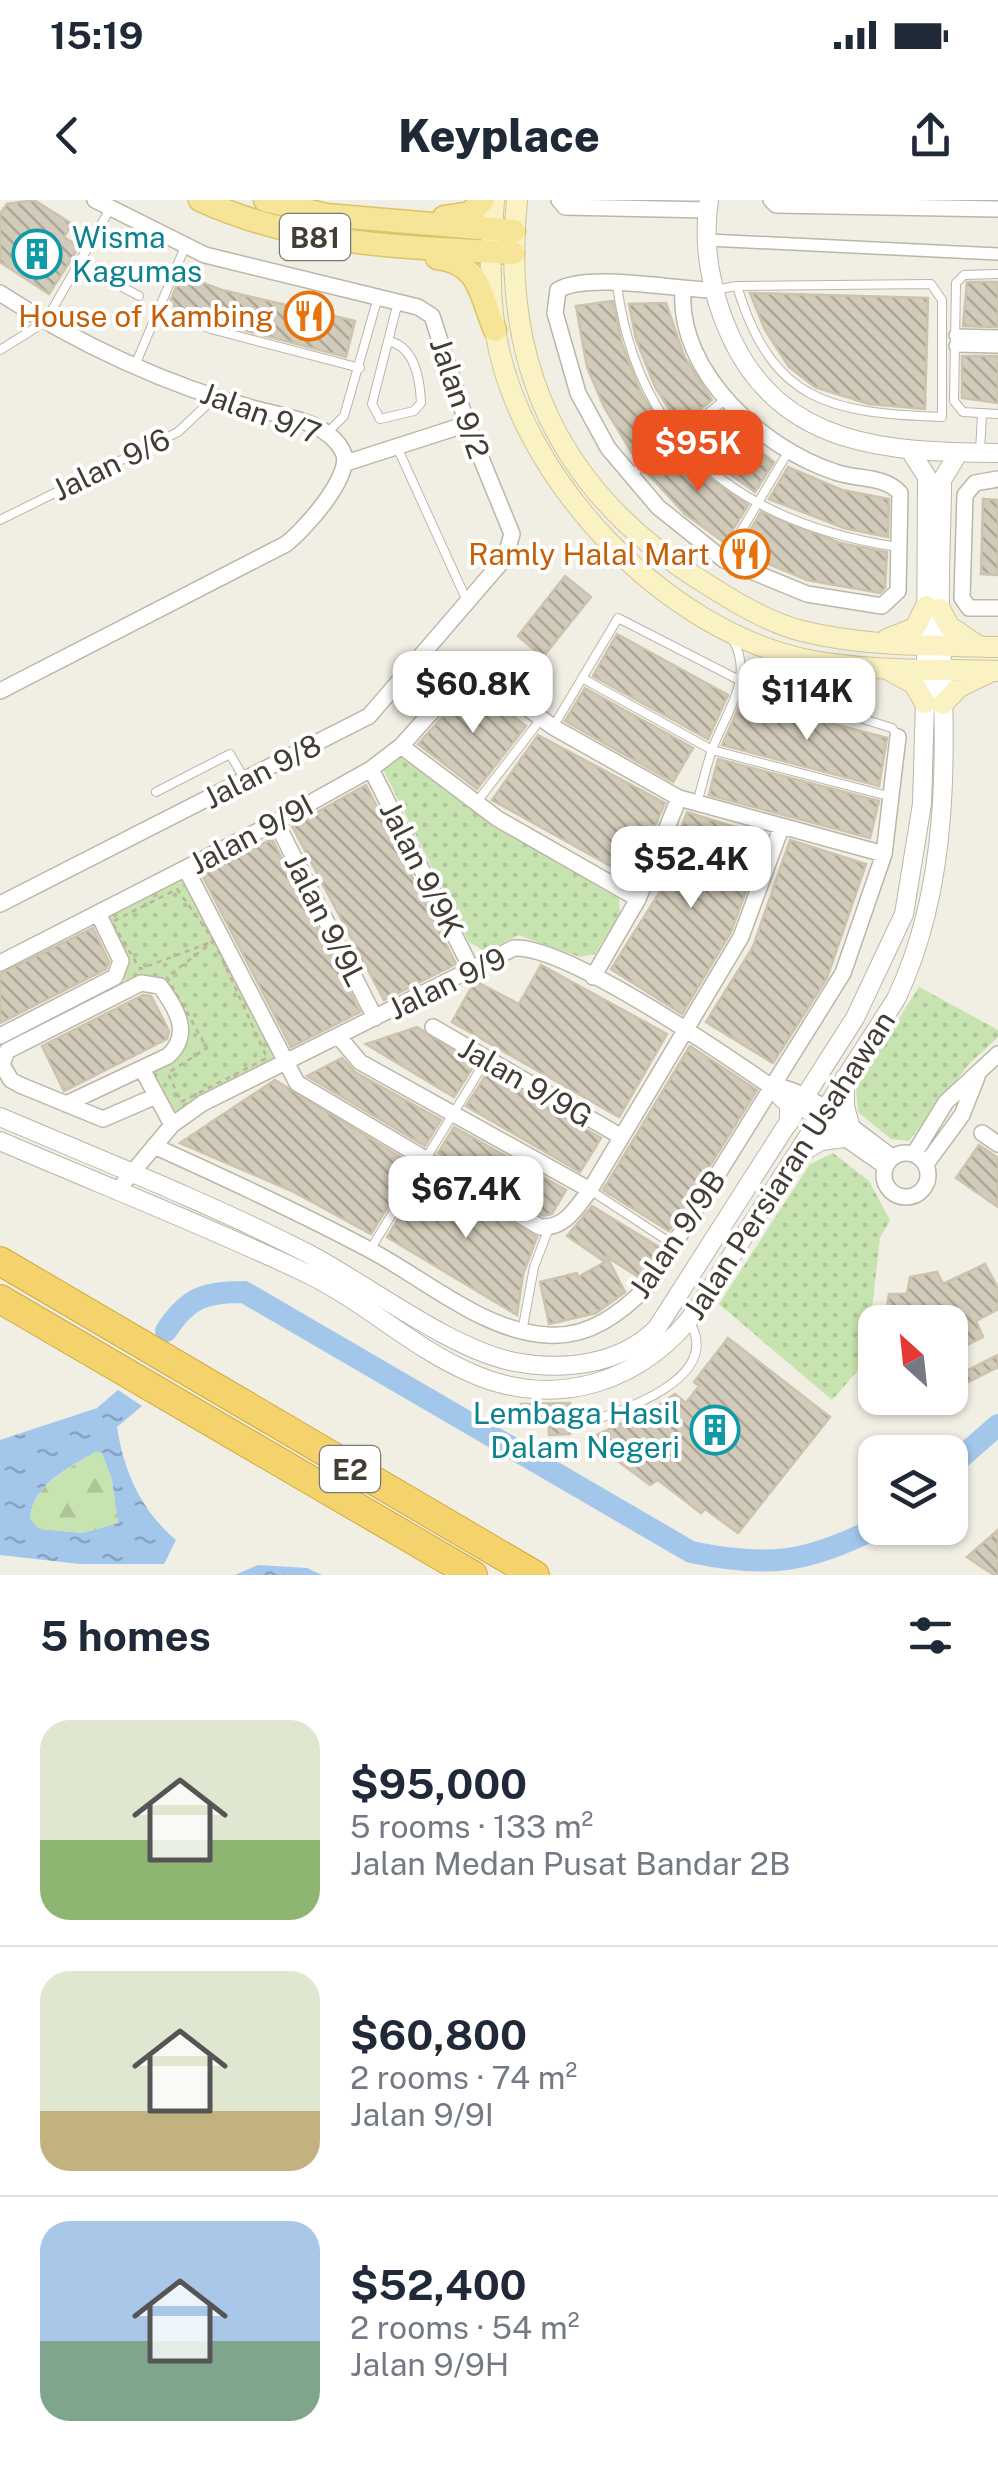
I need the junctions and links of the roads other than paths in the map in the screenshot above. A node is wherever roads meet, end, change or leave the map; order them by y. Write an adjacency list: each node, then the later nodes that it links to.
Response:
1 (94, 200): 14 (street, Jalan 9/2)
2 (200, 200): 19 (main road, B81)
3 (265, 200): 15 (main road, B81)
4 (483, 200): 15 (main road)
5 (494, 200): 17 (main road)
6 (517, 200): 17 (main road)
7 (559, 200): 9 (street)
8 (771, 200): 10 (street)
9 (617, 204): 11 (street)
10 (949, 204): 13 (street)
11 (682, 205): 12 (street)
12 (708, 205): 16 (street)
13 (998, 208)
14 (110, 209): 18 (street, Jalan 9/2); 21 (lane)
15 (407, 223): 17 (main road, B81)
16 (708, 240): 20 (street); 26 (street)
17 (502, 241): 19 (main road, B81); 33 (main road); 65 (main road)
18 (185, 247): 29 (street, Jalan 9/2); 31 (lane)
19 (400, 247): 33 (main road)
20 (998, 254)
21 (78, 264): 28 (lane); 32 (lane)
22 (998, 274): 36 (lane)
23 (618, 284): 25 (street); 49 (lane); 56 (street)
24 (737, 286): 26 (lane); 43 (lane); 43 (lane)
25 (683, 290): 26 (street); 42 (street)
26 (714, 290): 46 (street)
27 (0, 293): 32 (street, Jalan 9/7)
28 (139, 296)
29 (378, 297): 30 (street, Jalan 9/2); 40 (lane)
30 (398, 302): 35 (lane); 47 (street, Jalan 9/2)
31 (160, 308): 39 (lane); 40 (lane)
32 (45, 322): 38 (lane); 39 (street, Jalan 9/7)
33 (494, 330): 69 (main road)
34 (998, 336): 36 (street)
35 (388, 341): 35 (lane)
36 (955, 341): 37 (street); 44 (lane)
37 (998, 347)
38 (0, 350)
39 (136, 363): 41 (street, Jalan 9/7)
40 (360, 368): 48 (lane)
41 (214, 398): 48 (street, Jalan 9/7); 59 (lane, Jalan 9/6)
42 (726, 399): 49 (lane); 52 (street)
43 (817, 399): 46 (lane)
44 (982, 413): 45 (lane); 54 (lane)
45 (998, 414)
46 (806, 421): 51 (street)
47 (467, 424): 50 (street); 60 (street, Jalan 9/2)
48 (327, 434): 55 (street, Jalan 9/7)
49 (678, 436): 56 (lane); 58 (lane)
50 (397, 447): 55 (street); 66 (lane)
51 (909, 449): 53 (street); 61 (street)
52 (788, 452): 58 (lane); 63 (street)
53 (959, 452): 54 (street); 61 (street)
54 (989, 453)
55 (346, 463): 79 (street, Jalan 9/7)
56 (630, 476): 64 (street)
57 (998, 479): 62 (street)
58 (756, 505): 63 (lane); 64 (lane)
59 (0, 520)
60 (512, 534): 66 (street, Jalan 9/8)
61 (934, 544): 62 (street); 67 (street, Jalan Persiaran Usahawan)
62 (964, 546): 68 (street)
63 (902, 548): 64 (street)
64 (724, 560): 65 (street)
65 (708, 585): 70 (main road)
66 (468, 601): 86 (street, Jalan 9/8)
67 (933, 607): 70 (main road); 71 (street, Jalan Persiaran Usahawan); 72 (main road)
68 (998, 608)
69 (724, 628): 73 (main road); 78 (lane)
70 (870, 644): 71 (main road)
71 (934, 645): 72 (main road); 75 (street, Jalan Persiaran Usahawan)
72 (990, 647)
73 (788, 654): 74 (main road); 78 (lane)
74 (884, 667): 75 (main road); 80 (main road)
75 (935, 669): 76 (main road); 80 (street, Jalan Persiaran Usahawan)
76 (996, 671): 80 (main road)
77 (582, 678): 78 (lane); 81 (lane); 84 (lane)
78 (741, 681): 82 (lane); 84 (lane)
79 (0, 691)
80 (934, 703): 87 (street, Jalan Persiaran Usahawan); 88 (street, Jalan Persiaran Usahawan)
81 (547, 723): 83 (street, Jalan 9/9I); 91 (street); 92 (lane)
82 (898, 737): 90 (street, Jalan 9/9B)
83 (401, 746): 85 (street, Jalan 9/9I); 92 (street)
84 (712, 750): 90 (lane); 93 (lane)
85 (371, 768): 94 (street, Jalan 9/9I); 102 (street, Jalan 9/9K)
86 (246, 780): 89 (lane); 99 (street, Jalan 9/8)
87 (923, 782): 88 (lane); 114 (street, Jalan Persiaran Usahawan)
88 (944, 785): 113 (street, Jalan Persiaran Usahawan)
89 (156, 792)
90 (892, 797): 96 (street, Jalan 9/9B)
91 (679, 798): 93 (street); 98 (street)
92 (476, 803): 98 (street)
93 (697, 803): 95 (street)
94 (276, 822): 97 (street, Jalan 9/9I); 104 (street, Jalan 9/9L)
95 (781, 828): 96 (street); 106 (street)
96 (884, 854): 115 (street, Jalan 9/9B)
97 (186, 869): 100 (street, Jalan 9/9I); 111 (street)
98 (638, 899): 103 (street)
99 (0, 904)
100 (98, 914): 101 (street, Jalan 9/9I); 107 (street)
101 (0, 962)
102 (472, 970): 103 (street, Jalan 9/9); 104 (street, Jalan 9/9)
103 (593, 977): 106 (street, Jalan 9/9)
104 (375, 1018): 108 (street, Jalan 9/9)
105 (433, 1028): 110 (street, Jalan 9/9G)
106 (685, 1030): 115 (street, Jalan 9/9); 126 (street)
107 (0, 1036)
108 (339, 1037): 111 (street, Jalan 9/9); 119 (street)
109 (998, 1054): 132 (street)
110 (486, 1060): 119 (lane); 126 (street, Jalan 9/9G)
111 (284, 1064): 122 (street, Jalan 9/9); 130 (street)
112 (142, 1069): 116 (street); 117 (street); 117 (street)
113 (846, 1076): 120 (street, Jalan Persiaran Usahawan); 125 (street)
114 (816, 1082): 115 (street); 118 (street, Jalan Persiaran Usahawan)
115 (775, 1092): 118 (street, Jalan 9/9); 123 (street); 138 (street, Jalan 9/9B)
116 (156, 1096): 117 (street); 122 (street)
117 (66, 1104)
118 (803, 1104): 120 (street, Jalan 9/9); 123 (street, Jalan Persiaran Usahawan)
119 (454, 1112): 130 (lane); 135 (street)
120 (820, 1115): 125 (street, Jalan 9/9); 131 (street, Jalan Persiaran Usahawan)
121 (0, 1117): 134 (street, Jalan Persiaran Usahawan)
122 (172, 1125): 129 (street, Jalan 9/9)
123 (788, 1128): 134 (street, Jalan Persiaran Usahawan)
124 (982, 1133): 128 (street)
125 (848, 1134): 131 (street); 133 (street, Jalan 9/9)
126 (620, 1136): 135 (street)
127 (0, 1141): 136 (street, Jalan Persiaran Usahawan)
128 (998, 1144)
129 (154, 1146): 134 (street, Jalan 9/9); 139 (street, Jalan 9/9B)
130 (425, 1157): 137 (street); 139 (lane)
131 (793, 1158): 142 (street, Jalan Persiaran Usahawan)
132 (920, 1159): 133 (street); 133 (street, Jalan 9/9)
133 (888, 1161)
134 (132, 1172): 136 (street, Jalan 9/9)
135 (590, 1190): 137 (street); 138 (lane)
136 (117, 1192): 142 (street, Jalan Persiaran Usahawan)
137 (548, 1228): 143 (lane)
138 (675, 1245): 143 (street, Jalan 9/9B)
139 (370, 1250): 143 (street, Jalan 9/9B)
140 (0, 1261): 146 (highway, E2)
141 (0, 1299): 145 (highway, E2)
142 (689, 1322): 144 (lane)
143 (522, 1332)
144 (576, 1426)
145 (473, 1575)
146 (535, 1575)

